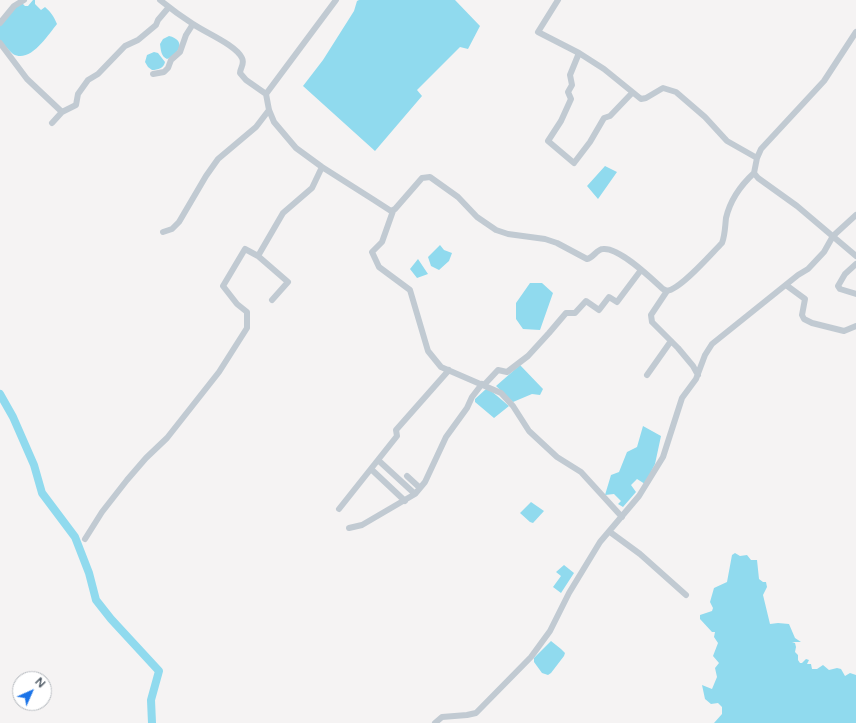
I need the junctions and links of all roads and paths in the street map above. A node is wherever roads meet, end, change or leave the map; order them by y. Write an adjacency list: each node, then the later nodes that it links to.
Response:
1 (24, 0): 6 (street)
2 (160, 0): 5 (street)
3 (336, 0): 13 (street)
4 (558, 0): 10 (street)
5 (169, 7): 7 (street); 15 (street)
6 (0, 23)
7 (193, 24): 11 (street); 13 (street)
8 (856, 32): 17 (street)
9 (0, 43): 15 (street)
10 (578, 53): 12 (street); 12 (street)
11 (153, 74)
12 (632, 93): 17 (street)
13 (266, 94): 14 (street)
14 (270, 110): 18 (street); 22 (street)
15 (62, 112): 16 (street)
16 (52, 123)
17 (757, 158): 19 (street)
18 (322, 167): 20 (street); 24 (street)
19 (754, 174): 23 (street); 29 (street)
20 (393, 211): 27 (street); 34 (street)
21 (856, 216): 23 (street)
22 (163, 232)
23 (833, 236): 25 (street); 28 (street)
24 (258, 256): 31 (street); 48 (street)
25 (856, 256)
26 (856, 264): 30 (street)
27 (641, 270): 29 (street); 37 (street)
28 (786, 285): 32 (street); 36 (street)
29 (667, 291): 33 (street)
30 (856, 294)
31 (272, 300)
32 (856, 326)
33 (671, 342): 35 (street); 36 (street)
34 (449, 370): 37 (street); 38 (street)
35 (647, 375)
36 (698, 375): 45 (street)
37 (483, 385): 41 (street); 45 (street)
38 (378, 460): 39 (street); 42 (street)
39 (371, 469): 43 (street); 44 (street)
40 (407, 476): 41 (street)
41 (420, 488): 42 (street)
42 (415, 494): 43 (street)
43 (405, 501): 46 (street)
44 (339, 508)
45 (622, 517): 47 (street)
46 (350, 528)
47 (610, 532): 49 (street); 50 (street)
48 (85, 539)
49 (686, 595)
50 (435, 723)

